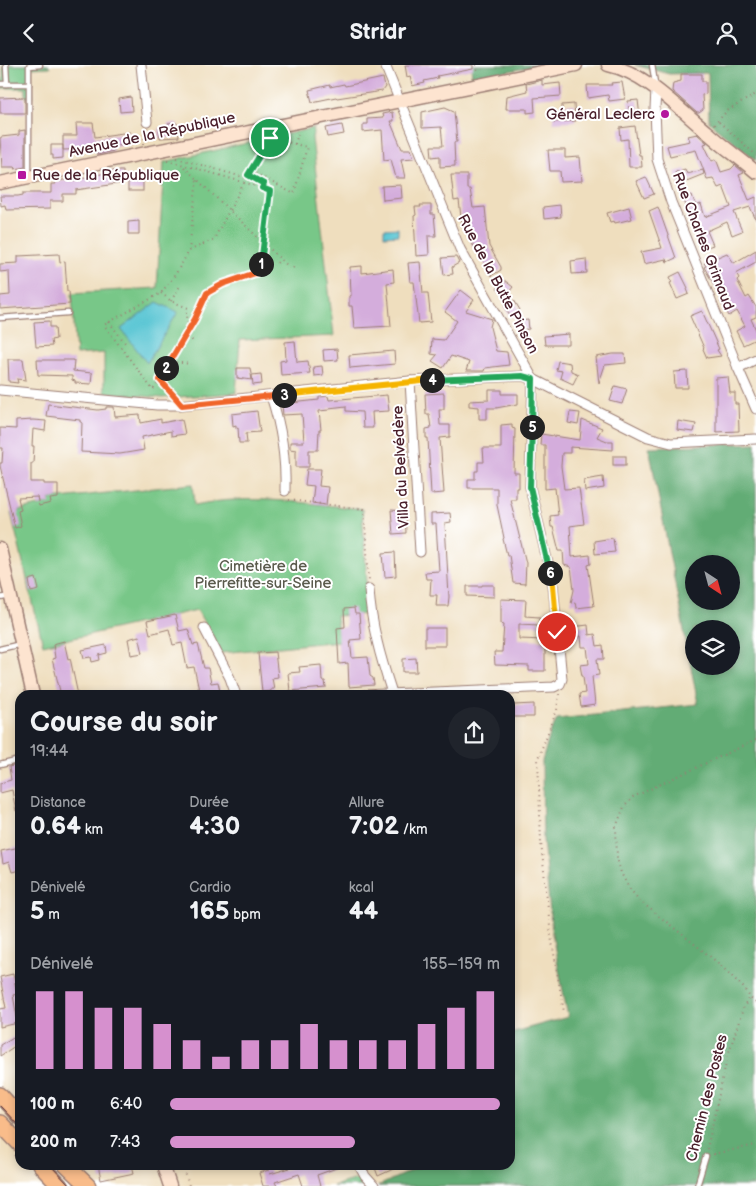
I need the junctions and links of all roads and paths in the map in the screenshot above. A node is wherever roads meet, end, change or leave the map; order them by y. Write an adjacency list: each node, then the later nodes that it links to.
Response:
1 (6, 65): 10 (lane)
2 (40, 65): 8 (lane)
3 (140, 65): 17 (street)
4 (384, 65): 14 (street, Rue de la Butte Pinson)
5 (576, 65): 14 (street, Avenue de la République)
6 (608, 65): 12 (street)
7 (652, 65): 12 (lane)
8 (29, 66): 11 (lane)
9 (0, 84): 10 (lane)
10 (7, 84): 11 (lane)
11 (29, 84): 25 (lane)
12 (656, 89): 18 (street); 48 (street, Rue Charles Grimaud)
13 (756, 94): 16 (path)
14 (399, 100): 15 (street, Avenue de la République); 49 (street, Rue de la Butte Pinson)
15 (307, 119): 19 (path); 25 (street, Avenue de la République)
16 (718, 121): 18 (path); 20 (path)
17 (147, 122)
18 (707, 133): 23 (street)
19 (295, 144): 22 (path); 22 (path)
20 (756, 155)
21 (182, 165): 24 (path); 26 (path); 28 (path)
22 (251, 171): 24 (path)
23 (756, 172)
24 (248, 175): 29 (path)
25 (29, 177): 27 (street, Avenue de la République)
26 (197, 179): 30 (path); 32 (path)
27 (0, 183)
28 (244, 183): 29 (path); 30 (path)
29 (262, 188): 31 (path)
30 (230, 210): 31 (path); 32 (path)
31 (264, 243): 33 (path); 42 (path)
32 (189, 251): 37 (path)
33 (280, 259): 34 (path); 35 (path)
34 (277, 263)
35 (294, 267)
36 (180, 286): 38 (path)
37 (161, 293): 38 (path); 41 (path)
38 (171, 301): 42 (path)
39 (68, 313): 40 (lane)
40 (0, 318)
41 (109, 323): 44 (path); 50 (path)
42 (186, 332): 43 (path); 46 (path)
43 (194, 343)
44 (126, 344)
45 (756, 359): 48 (street)
46 (170, 362): 47 (path); 50 (path)
47 (191, 363)
48 (738, 368): 55 (street, Rue Charles Grimaud)
49 (533, 379): 51 (street); 56 (street); 66 (street)
50 (160, 380): 54 (path)
51 (410, 381): 53 (street); 59 (street, Villa du Belvédère)
52 (0, 390): 54 (street)
53 (271, 396): 54 (street); 57 (street)
54 (182, 405)
55 (756, 409)
56 (756, 439)
57 (285, 491): 61 (path)
58 (0, 549): 60 (street)
59 (420, 552)
60 (3, 572): 62 (street)
61 (369, 589): 69 (street)
62 (5, 597): 64 (street)
63 (204, 628): 68 (street)
64 (22, 643): 65 (lane); 67 (street)
65 (0, 649)
66 (560, 685): 70 (street); 76 (path)
67 (32, 690)
68 (234, 690)
69 (391, 690)
70 (473, 690)
71 (756, 740): 74 (path)
72 (15, 761): 73 (lane)
73 (0, 765)
74 (750, 998): 75 (path); 82 (path, Chemin des Postes)
75 (756, 1003)
76 (564, 1012)
77 (0, 1095): 78 (main road)
78 (15, 1112)
79 (0, 1123): 80 (main road)
80 (15, 1139)
81 (756, 1145): 82 (path)
82 (706, 1156): 93 (lane, Chemin des Postes)
83 (45, 1170): 88 (main road)
84 (71, 1170): 89 (main road)
85 (165, 1170): 90 (street)
86 (184, 1170): 91 (path)
87 (362, 1170): 92 (street)
88 (60, 1186)
89 (88, 1186)
90 (170, 1186)
91 (189, 1186)
92 (374, 1186)
93 (697, 1186)

